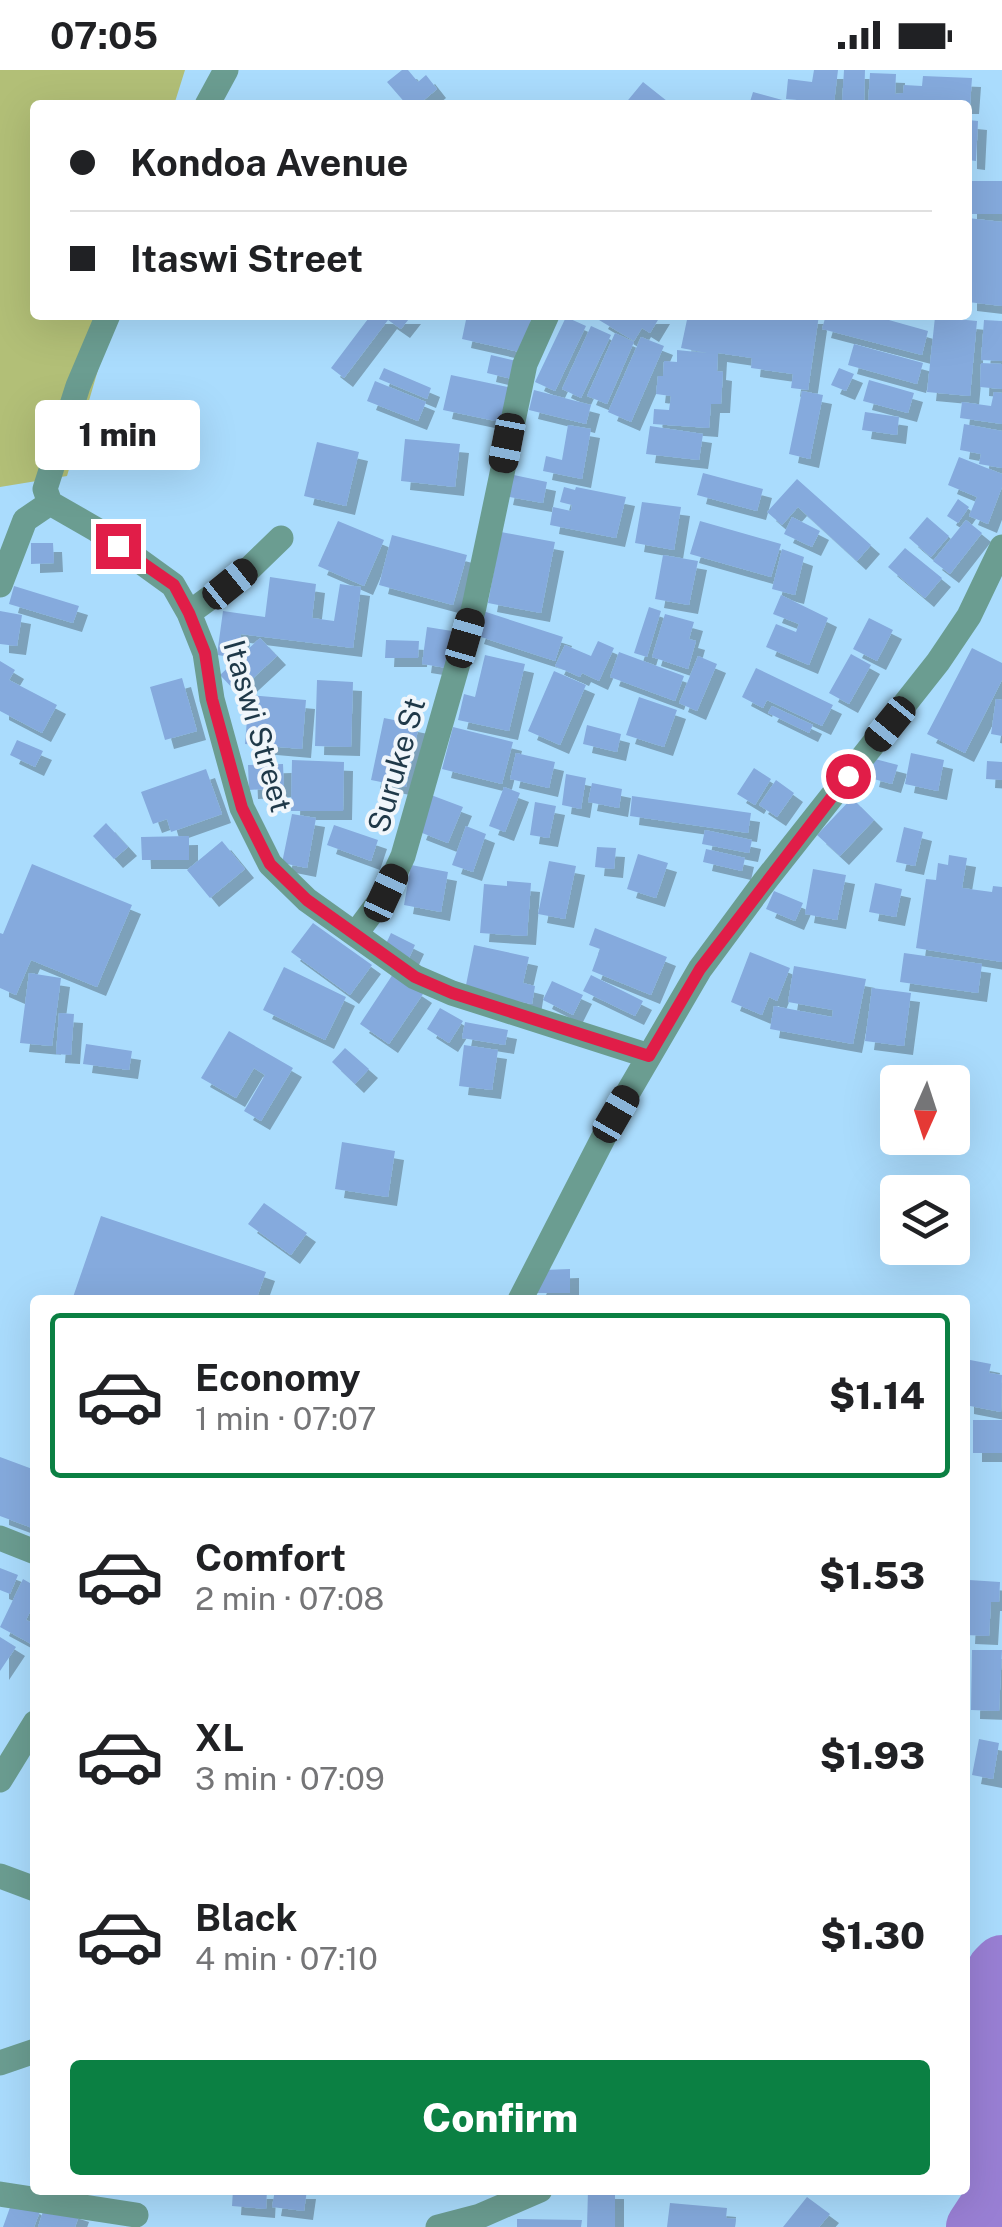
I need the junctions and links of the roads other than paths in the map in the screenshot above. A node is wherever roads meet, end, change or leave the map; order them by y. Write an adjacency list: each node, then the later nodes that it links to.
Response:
1 (226, 70): 2 (street)
2 (210, 100)
3 (106, 320): 5 (street)
4 (545, 320): 10 (street, Suruke St)
5 (50, 503): 8 (street); 9 (street, Itaswi Street)
6 (281, 538): 9 (street)
7 (1002, 548): 11 (street)
8 (0, 585)
9 (189, 613): 10 (street, Itaswi Street)
10 (357, 932): 11 (street, Itaswi Street)
11 (649, 1056): 12 (street)
12 (523, 1295)
13 (0, 1538): 14 (street)
14 (30, 1550)
15 (30, 1731): 16 (street)
16 (0, 1780)
17 (0, 1876): 18 (street)
18 (30, 1886)
19 (30, 2053): 20 (street)
20 (0, 2063)
21 (0, 2194): 24 (street)
22 (144, 2195): 24 (street)
23 (528, 2195): 25 (street)
24 (134, 2221)
25 (438, 2227)

